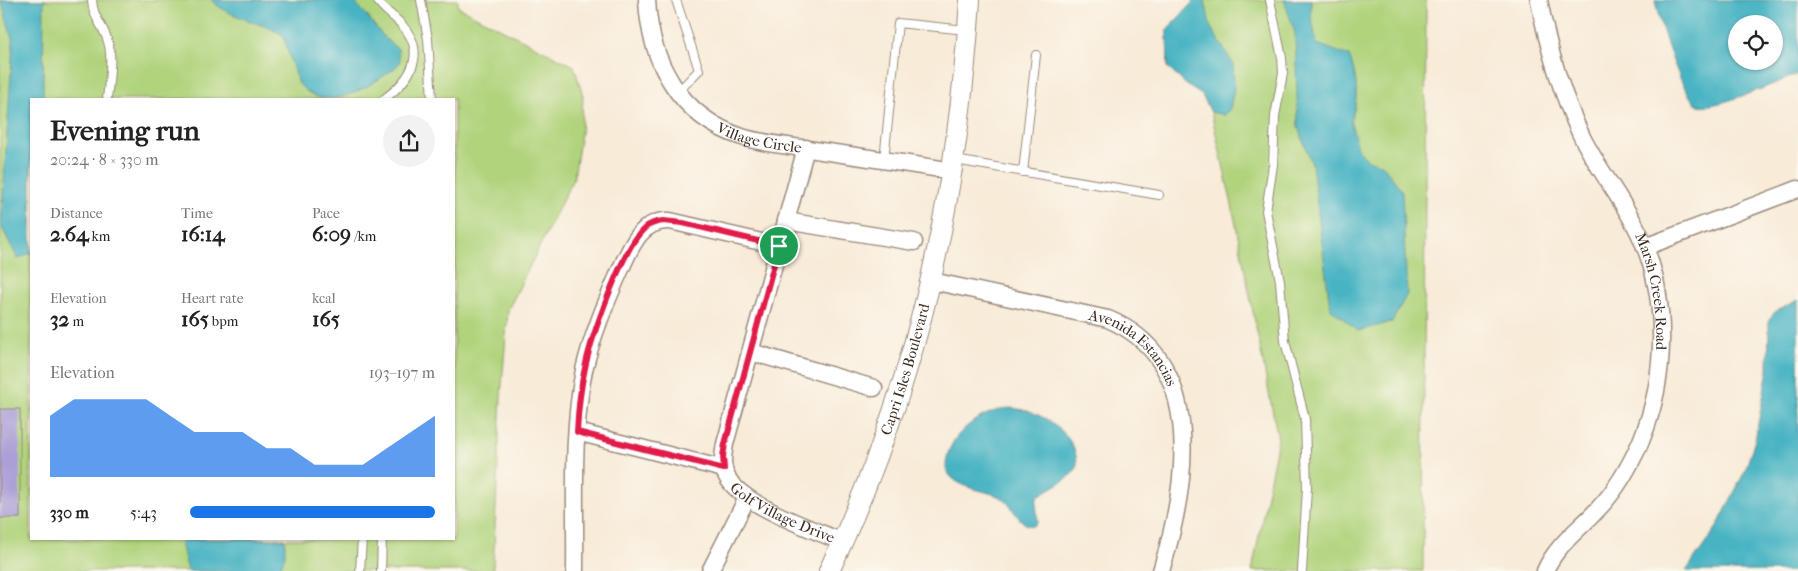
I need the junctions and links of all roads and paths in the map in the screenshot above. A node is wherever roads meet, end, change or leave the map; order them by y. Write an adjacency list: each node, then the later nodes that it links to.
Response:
1 (92, 0): 12 (lane)
2 (378, 0): 13 (lane)
3 (421, 0): 14 (lane)
4 (647, 0): 11 (street, Village Circle)
5 (676, 0): 11 (lane)
6 (970, 0): 9 (street, Capri Isles Boulevard)
7 (1270, 0): 40 (lane)
8 (1539, 0): 24 (street, Marsh Creek Road)
9 (968, 30): 16 (lane); 17 (street, Capri Isles Boulevard)
10 (1036, 55): 18 (lane)
11 (677, 93): 15 (street, Village Circle)
12 (107, 98)
13 (385, 98)
14 (432, 98)
15 (806, 148): 16 (street, Village Circle); 21 (street)
16 (884, 160): 17 (street, Village Circle)
17 (954, 166): 18 (lane); 25 (street, Capri Isles Boulevard)
18 (1023, 172): 20 (lane)
19 (1798, 189): 24 (street)
20 (1160, 195)
21 (786, 221): 22 (street); 23 (street, Golf Village Drive)
22 (914, 242)
23 (779, 246): 26 (street, Golf Village Drive); 28 (street)
24 (1645, 247): 41 (street, Marsh Creek Road)
25 (932, 281): 33 (street, Capri Isles Boulevard); 39 (street, Avenida Estancias)
26 (751, 352): 27 (street); 29 (street, Golf Village Drive)
27 (874, 388)
28 (577, 432): 29 (street); 36 (street)
29 (724, 469): 30 (street, Golf Village Drive)
30 (747, 498): 33 (street, Golf Village Drive); 37 (street)
31 (362, 540): 34 (lane)
32 (382, 540): 35 (lane)
33 (843, 542): 38 (street, Capri Isles Boulevard)
34 (360, 571)
35 (381, 571)
36 (575, 571)
37 (710, 571)
38 (830, 571)
39 (1161, 571)
40 (1302, 571)
41 (1545, 571)

